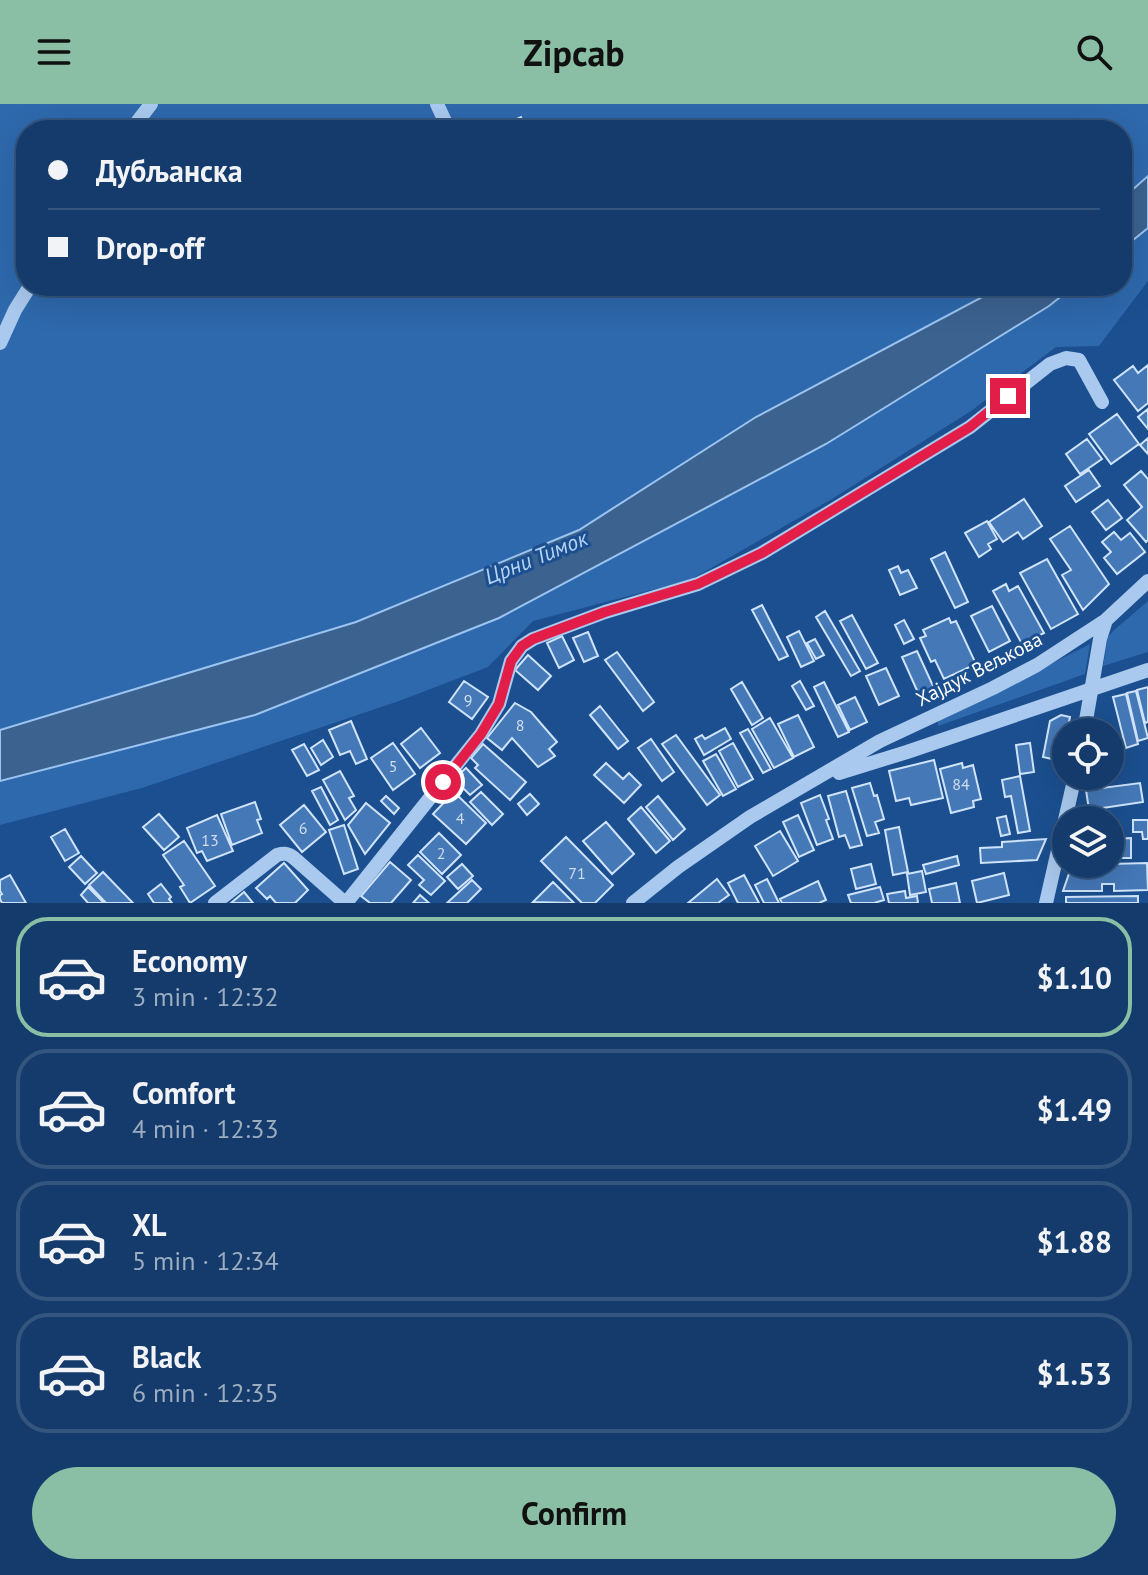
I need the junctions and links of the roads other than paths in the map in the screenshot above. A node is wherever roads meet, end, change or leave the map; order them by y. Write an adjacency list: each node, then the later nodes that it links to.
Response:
1 (151, 104): 2 (street)
2 (139, 120)
3 (24, 296): 4 (street)
4 (0, 343)
5 (1102, 402): 14 (street)
6 (1148, 584): 7 (street, Хајдук Вељкова)
7 (1106, 620): 9 (street); 11 (street, Хајдук Вељкова)
8 (1148, 670): 9 (street, Хајдук Вељкова)
9 (1092, 690): 10 (street); 11 (street, Хајдук Вељкова)
10 (1087, 718)
11 (819, 778): 15 (street, Хајдук Вељкова)
12 (1072, 790): 16 (street)
13 (215, 903): 14 (street)
14 (345, 903)
15 (633, 903)
16 (1046, 903)

